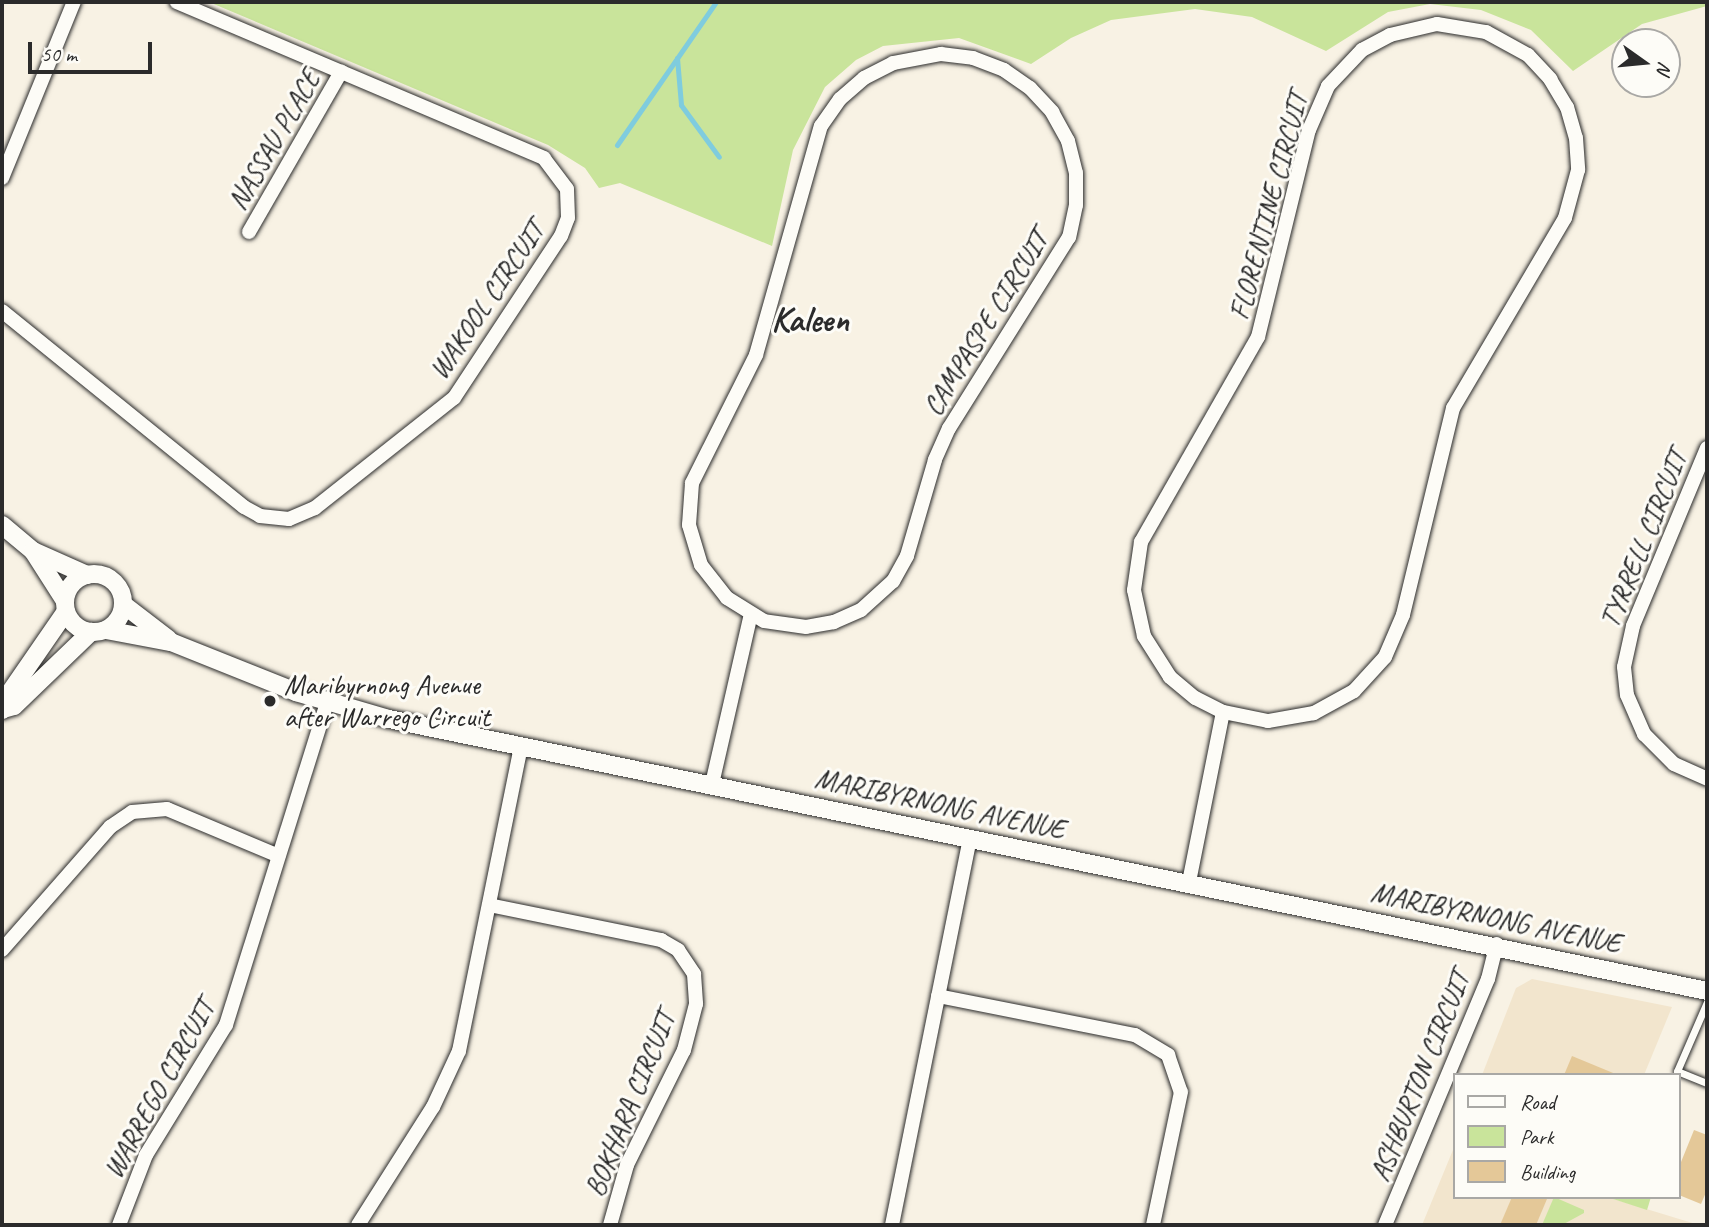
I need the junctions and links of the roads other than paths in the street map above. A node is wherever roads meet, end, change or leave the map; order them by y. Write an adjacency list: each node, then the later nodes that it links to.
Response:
1 (74, 2): 4 (street)
2 (177, 2): 3 (street, WAKOOL CIRCUIT)
3 (341, 72): 5 (street, NASSAU PLACE); 6 (street, WAKOOL CIRCUIT)
4 (2, 178)
5 (249, 232)
6 (2, 311)
7 (1707, 448): 20 (street, TYRRELL CIRCUIT)
8 (2, 525): 9 (street)
9 (33, 551): 10 (street); 12 (street)
10 (87, 575): 11 (street); 12 (street)
11 (124, 604): 14 (street); 15 (street, MARIBYRNONG AVENUE)
12 (66, 606): 14 (street); 17 (street)
13 (751, 614): 13 (street, CAMPASPE CIRCUIT); 21 (street)
14 (99, 631): 15 (street, MARIBYRNONG AVENUE); 17 (street)
15 (171, 642): 16 (street, MARIBYRNONG AVENUE)
16 (327, 702): 19 (street, MARIBYRNONG AVENUE); 23 (street, WARREGO CIRCUIT)
17 (2, 710)
18 (1223, 712): 18 (street, FLORENTINE CIRCUIT); 24 (street)
19 (521, 747): 21 (street, MARIBYRNONG AVENUE); 25 (street)
20 (1707, 779)
21 (712, 784): 22 (street, MARIBYRNONG AVENUE)
22 (970, 838): 24 (street, MARIBYRNONG AVENUE); 29 (street)
23 (279, 856): 27 (street); 32 (street, WARREGO CIRCUIT)
24 (1189, 882): 26 (street, MARIBYRNONG AVENUE)
25 (489, 905): 33 (street); 34 (street, BOKHARA CIRCUIT)
26 (1497, 944): 28 (street, MARIBYRNONG AVENUE); 37 (street, ASHBURTON CIRCUIT)
27 (2, 950)
28 (1707, 991)
29 (938, 996): 35 (street); 36 (street)
30 (1707, 1002): 31 (lane)
31 (1707, 1083)
32 (119, 1225)
33 (358, 1225)
34 (610, 1225)
35 (892, 1225)
36 (1153, 1225)
37 (1385, 1225)

